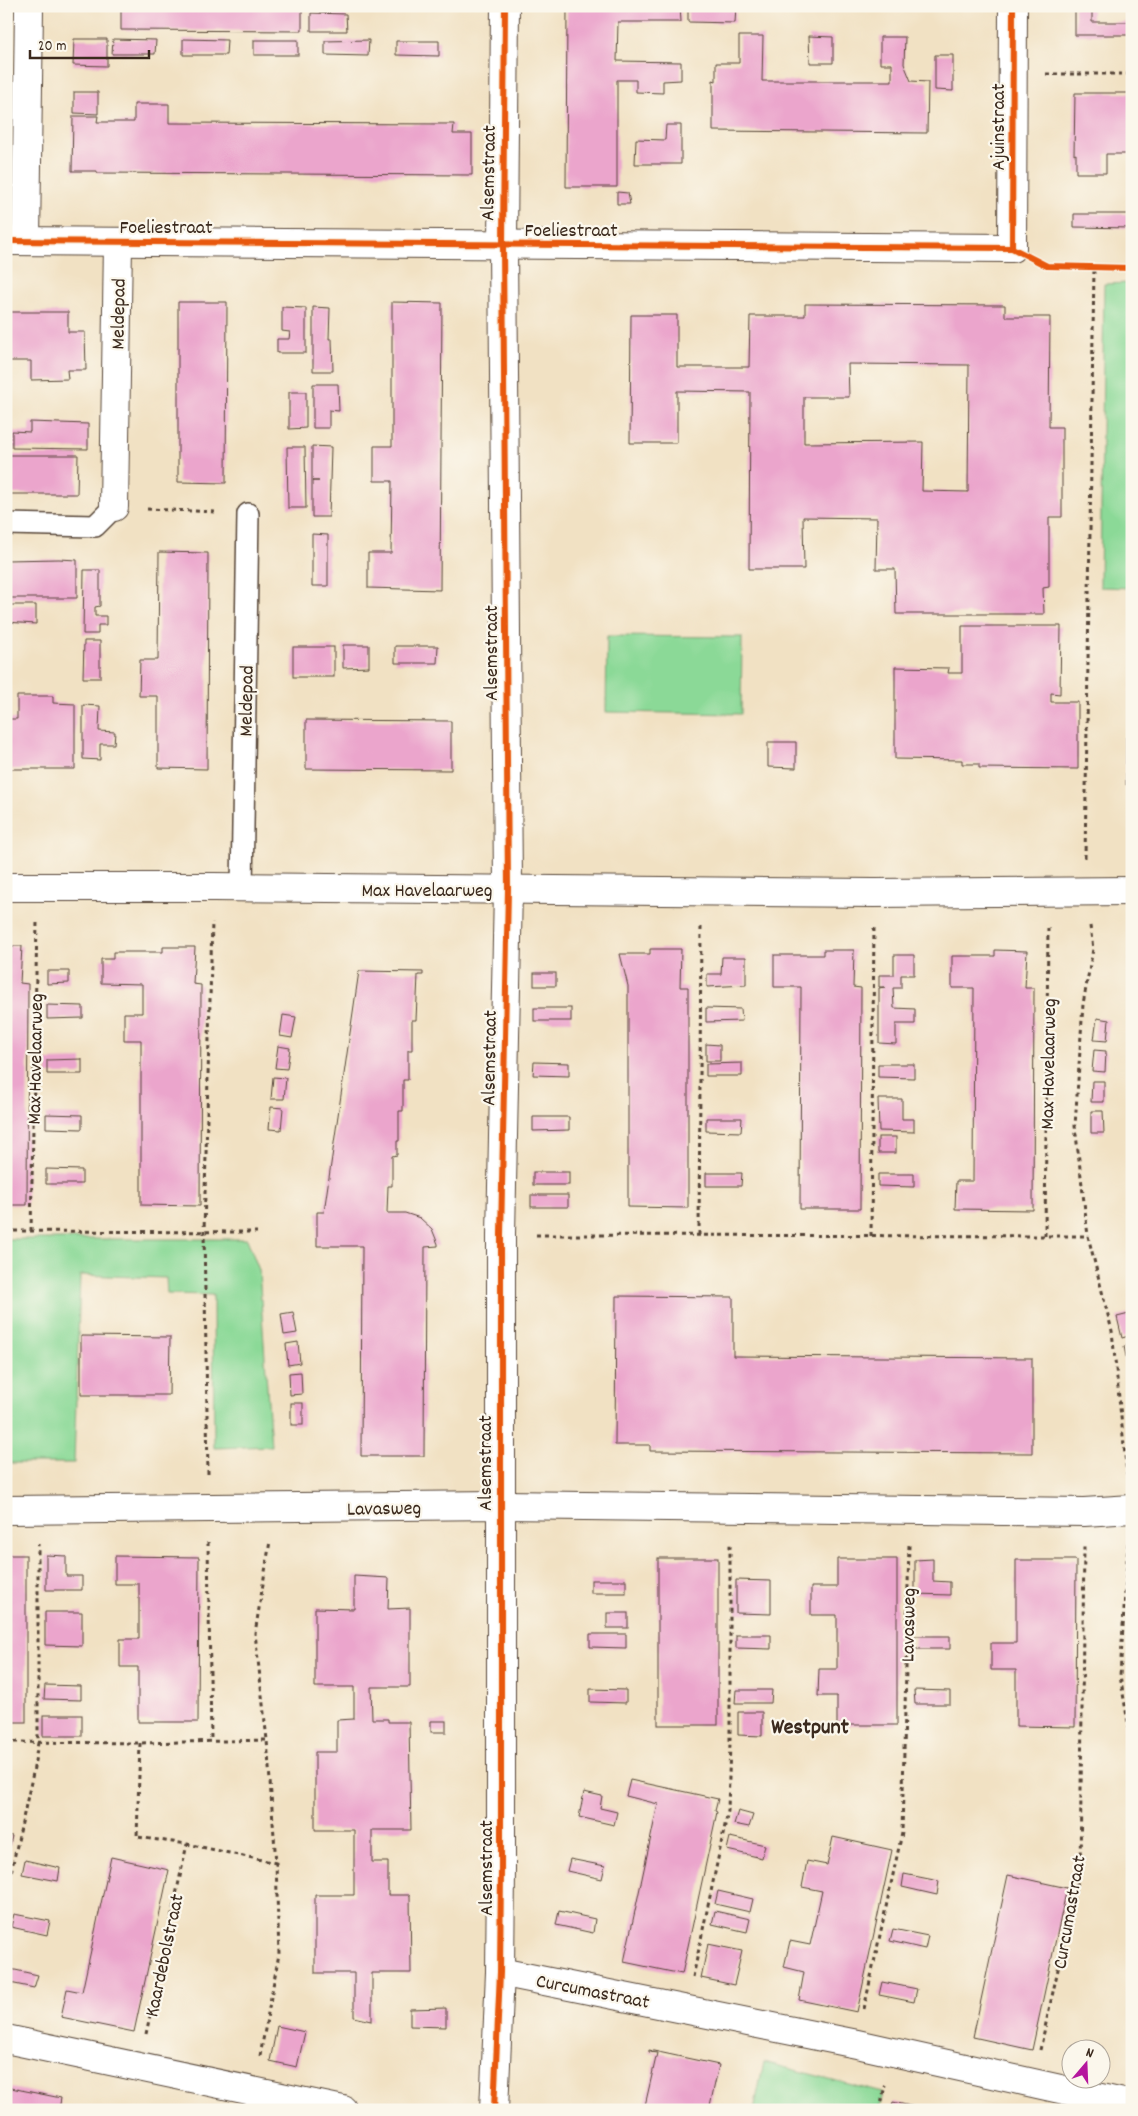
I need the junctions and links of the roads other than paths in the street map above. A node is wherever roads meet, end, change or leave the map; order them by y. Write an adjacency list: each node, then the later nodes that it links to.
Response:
1 (29, 6): 4 (street)
2 (505, 6): 6 (street, Alsemstraat)
3 (1014, 6): 7 (street, Ajuinstraat)
4 (16, 241): 5 (street, Foeliestraat)
5 (118, 242): 6 (street, Foeliestraat); 8 (street, Meldepad)
6 (503, 245): 7 (street, Foeliestraat); 13 (street, Alsemstraat)
7 (1012, 248)
8 (114, 507): 10 (lane)
9 (248, 514): 12 (lane, Meldepad)
10 (6, 524)
11 (6, 887): 12 (street, Max Havelaarweg)
12 (242, 888): 13 (street, Max Havelaarweg)
13 (508, 889): 14 (street, Max Havelaarweg); 15 (street, Alsemstraat)
14 (1132, 891)
15 (500, 1506): 16 (street, Lavasweg); 17 (street, Lavasweg); 18 (street, Alsemstraat)
16 (1131, 1509)
17 (6, 1510)
18 (500, 1972): 20 (street, Curcumastraat); 22 (street, Alsemstraat)
19 (6, 2039): 21 (street)
20 (1132, 2105)
21 (343, 2110)
22 (494, 2110)

